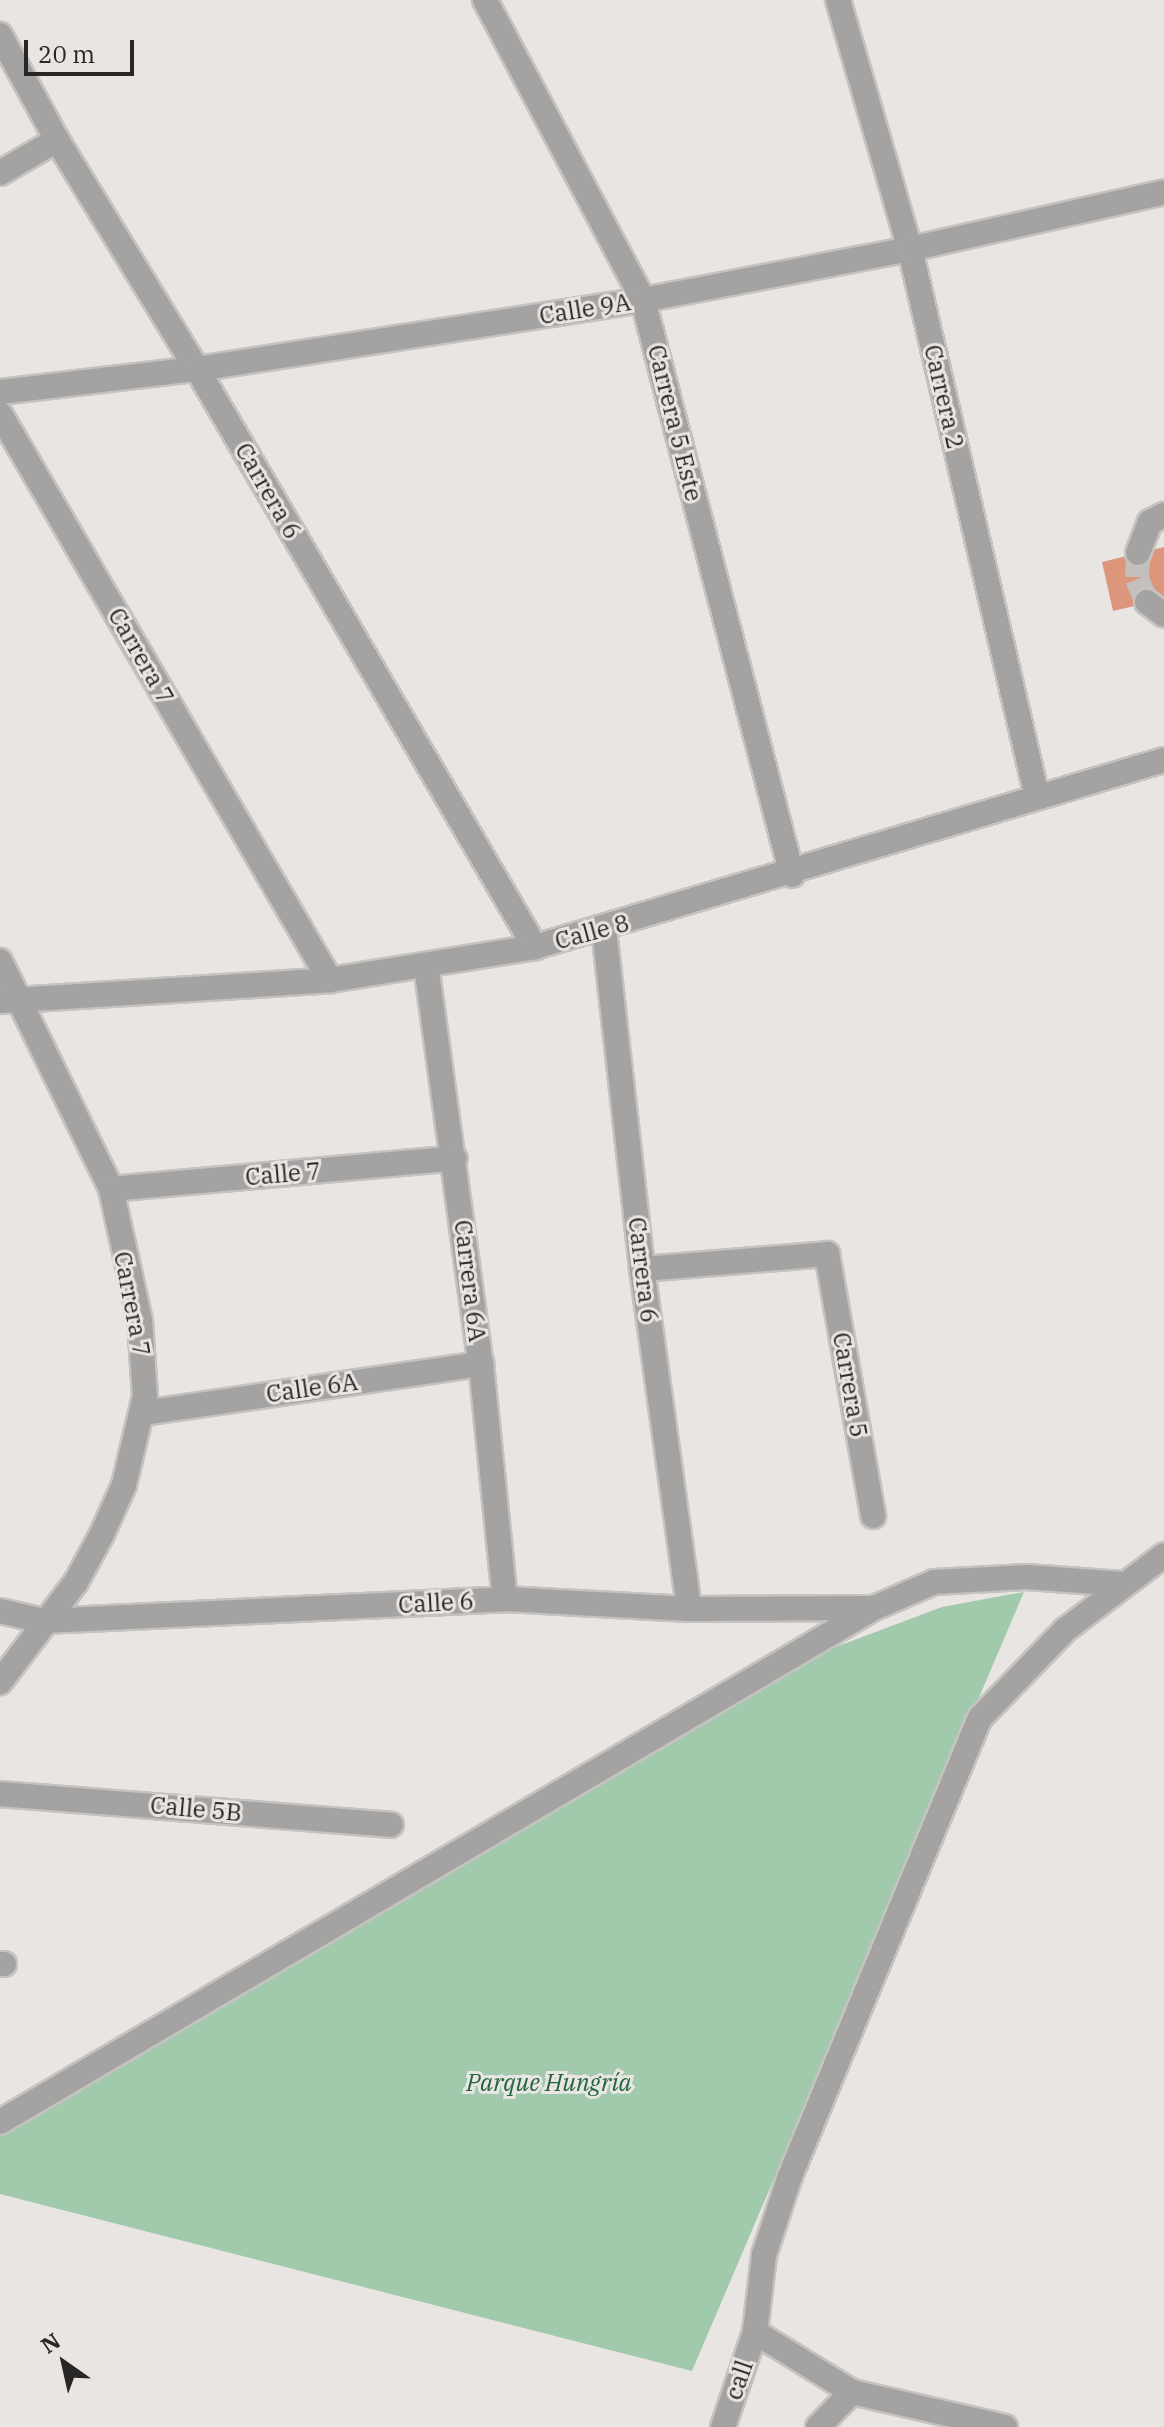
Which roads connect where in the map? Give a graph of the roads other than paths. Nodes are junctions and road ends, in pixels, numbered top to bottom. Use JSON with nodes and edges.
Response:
{"nodes":[{"id":1,"x":485,"y":0,"type":"edge"},
{"id":2,"x":838,"y":0,"type":"edge"},
{"id":3,"x":0,"y":35,"type":"edge"},
{"id":4,"x":57,"y":140,"type":"junction"},
{"id":5,"x":0,"y":173,"type":"edge"},
{"id":6,"x":1164,"y":192,"type":"edge"},
{"id":7,"x":910,"y":249,"type":"junction"},
{"id":8,"x":643,"y":300,"type":"junction"},
{"id":9,"x":197,"y":369,"type":"junction"},
{"id":10,"x":0,"y":392,"type":"edge"},
{"id":11,"x":0,"y":414,"type":"edge"},
{"id":12,"x":1164,"y":515,"type":"edge"},
{"id":13,"x":1138,"y":553,"type":"tunnel mouth"},
{"id":14,"x":1164,"y":760,"type":"edge"},
{"id":15,"x":1037,"y":797,"type":"junction"},
{"id":16,"x":792,"y":875,"type":"junction"},
{"id":17,"x":604,"y":929,"type":"junction"},
{"id":18,"x":535,"y":947,"type":"junction"},
{"id":19,"x":0,"y":961,"type":"edge"},
{"id":20,"x":426,"y":965,"type":"junction"},
{"id":21,"x":330,"y":980,"type":"junction"},
{"id":22,"x":9,"y":1001,"type":"edge"},
{"id":23,"x":455,"y":1158,"type":"junction"},
{"id":24,"x":111,"y":1189,"type":"junction"},
{"id":25,"x":642,"y":1269,"type":"junction"},
{"id":26,"x":481,"y":1364,"type":"junction"},
{"id":27,"x":144,"y":1413,"type":"junction"},
{"id":28,"x":873,"y":1516,"type":"dead end"},
{"id":29,"x":1164,"y":1555,"type":"edge"},
{"id":30,"x":1123,"y":1584,"type":"junction"},
{"id":31,"x":505,"y":1599,"type":"junction"},
{"id":32,"x":874,"y":1608,"type":"junction"},
{"id":33,"x":689,"y":1609,"type":"junction"},
{"id":34,"x":0,"y":1611,"type":"edge"},
{"id":35,"x":44,"y":1621,"type":"junction"},
{"id":36,"x":0,"y":1682,"type":"edge"},
{"id":37,"x":0,"y":1794,"type":"edge"},
{"id":38,"x":391,"y":1825,"type":"dead end"},
{"id":39,"x":0,"y":2122,"type":"edge"},
{"id":40,"x":755,"y":2332,"type":"junction"},
{"id":41,"x":852,"y":2392,"type":"junction"},
{"id":42,"x":723,"y":2427,"type":"edge"},
{"id":43,"x":818,"y":2427,"type":"edge"},
{"id":44,"x":1005,"y":2427,"type":"edge"}],
"edges":[{"from":1,"to":8,"type":"street","name":"Carrera 5 Este"},
{"from":2,"to":7,"type":"street","name":"Carrera 2"},
{"from":3,"to":4,"type":"street","name":"Carrera 6"},
{"from":4,"to":5,"type":"street"},
{"from":4,"to":9,"type":"street","name":"Carrera 6"},
{"from":6,"to":7,"type":"street","name":"Calle 9A"},
{"from":7,"to":8,"type":"street","name":"Calle 9A"},
{"from":7,"to":15,"type":"street","name":"Carrera 2"},
{"from":8,"to":9,"type":"street","name":"Calle 9A"},
{"from":8,"to":16,"type":"street","name":"Carrera 5 Este"},
{"from":9,"to":10,"type":"street","name":"Calle 9A"},
{"from":9,"to":18,"type":"street","name":"Carrera 6"},
{"from":11,"to":21,"type":"street","name":"Carrera 7"},
{"from":12,"to":13,"type":"street"},
{"from":14,"to":15,"type":"street","name":"Calle 8"},
{"from":15,"to":16,"type":"street","name":"Calle 8"},
{"from":16,"to":17,"type":"street","name":"Calle 8"},
{"from":17,"to":18,"type":"street","name":"Calle 8"},
{"from":17,"to":25,"type":"street","name":"Carrera 6"},
{"from":18,"to":20,"type":"street","name":"Calle 8"},
{"from":19,"to":22,"type":"street","name":"Carrera 7"},
{"from":20,"to":21,"type":"street","name":"Calle 8"},
{"from":20,"to":23,"type":"street","name":"Carrera 6A"},
{"from":21,"to":22,"type":"street","name":"Calle 8"},
{"from":22,"to":24,"type":"street","name":"Carrera 7"},
{"from":23,"to":24,"type":"street","name":"Calle 7"},
{"from":23,"to":26,"type":"street","name":"Carrera 6A"},
{"from":24,"to":27,"type":"street","name":"Carrera 7"},
{"from":25,"to":28,"type":"street","name":"Carrera 5"},
{"from":25,"to":33,"type":"street","name":"Carrera 6"},
{"from":26,"to":27,"type":"street","name":"Calle 6A"},
{"from":26,"to":31,"type":"street","name":"Carrera 6A"},
{"from":27,"to":35,"type":"street","name":"Carrera 7"},
{"from":29,"to":30,"type":"street","name":"call"},
{"from":30,"to":32,"type":"street"},
{"from":30,"to":40,"type":"street","name":"call"},
{"from":31,"to":33,"type":"street","name":"Calle 6"},
{"from":31,"to":35,"type":"street","name":"Calle 6"},
{"from":32,"to":33,"type":"street","name":"Calle 6"},
{"from":32,"to":39,"type":"street"},
{"from":34,"to":35,"type":"street","name":"Calle 6"},
{"from":35,"to":36,"type":"street","name":"Carrera 7"},
{"from":37,"to":38,"type":"street","name":"Calle 5B"},
{"from":40,"to":41,"type":"street"},
{"from":40,"to":42,"type":"street","name":"call"},
{"from":41,"to":43,"type":"street"},
{"from":41,"to":44,"type":"street"}]}
